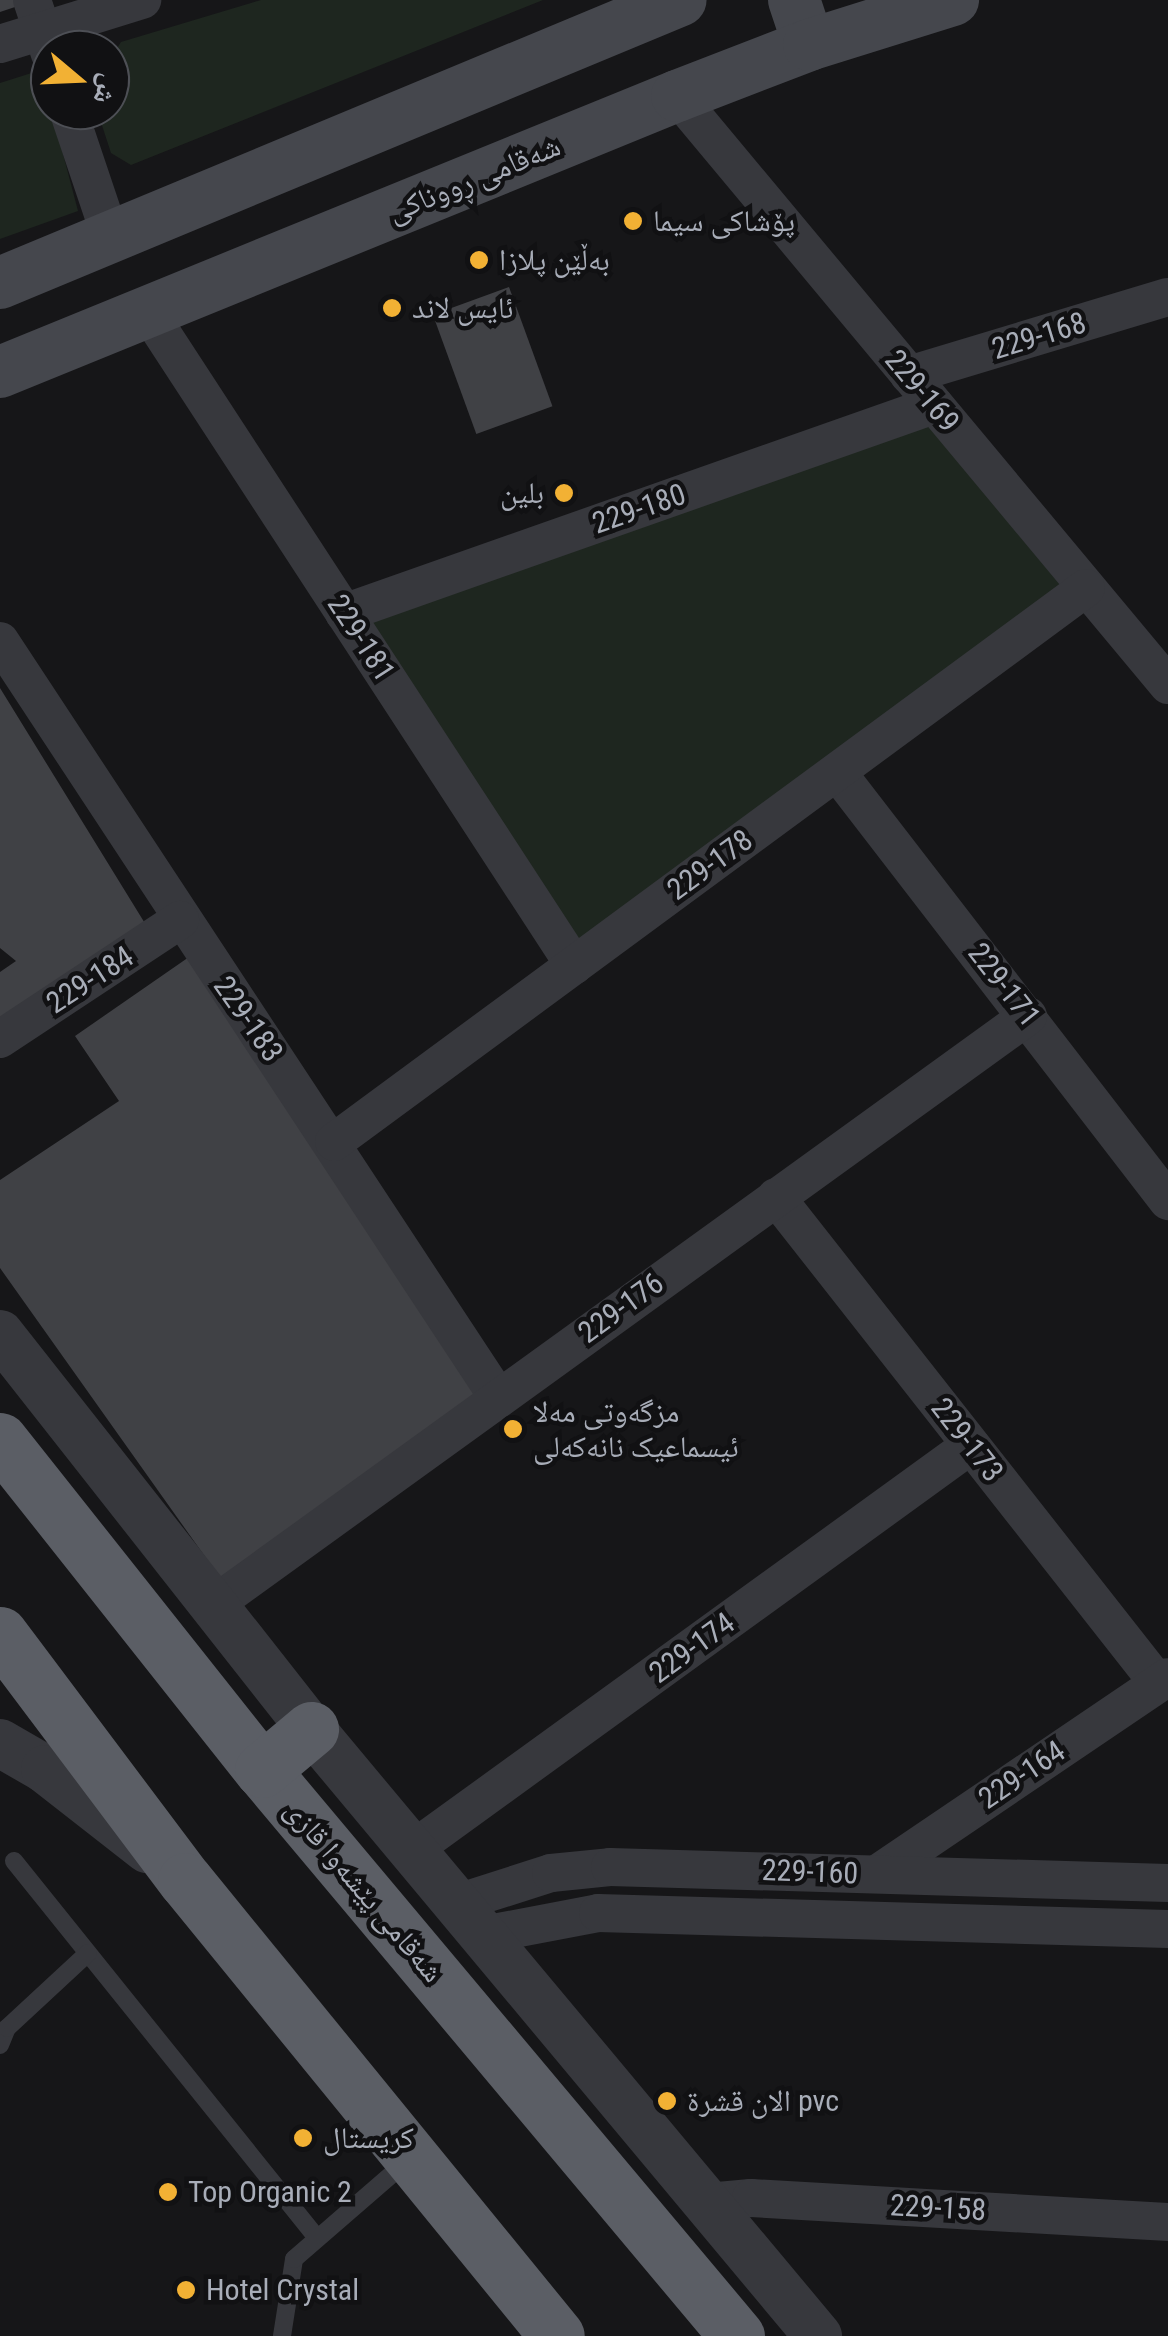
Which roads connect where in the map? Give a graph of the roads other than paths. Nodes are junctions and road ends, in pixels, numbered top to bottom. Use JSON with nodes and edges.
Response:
{"nodes":[{"id":1,"x":142,"y":0,"type":"edge"},
{"id":2,"x":681,"y":0,"type":"edge"},
{"id":3,"x":953,"y":0,"type":"edge"},
{"id":4,"x":801,"y":22,"type":"edge"},
{"id":5,"x":42,"y":29,"type":"edge"},
{"id":6,"x":0,"y":44,"type":"edge"},
{"id":7,"x":677,"y":96,"type":"junction"},
{"id":8,"x":75,"y":130,"type":"edge"},
{"id":9,"x":111,"y":238,"type":"junction"},
{"id":10,"x":0,"y":283,"type":"edge"},
{"id":11,"x":1168,"y":297,"type":"edge"},
{"id":12,"x":148,"y":312,"type":"junction"},
{"id":13,"x":0,"y":372,"type":"edge"},
{"id":14,"x":909,"y":375,"type":"junction"},
{"id":15,"x":934,"y":404,"type":"junction"},
{"id":16,"x":1086,"y":588,"type":"junction"},
{"id":17,"x":344,"y":612,"type":"junction"},
{"id":18,"x":0,"y":641,"type":"edge"},
{"id":19,"x":1168,"y":685,"type":"edge"},
{"id":20,"x":837,"y":772,"type":"junction"},
{"id":21,"x":180,"y":920,"type":"junction"},
{"id":22,"x":574,"y":965,"type":"junction"},
{"id":23,"x":1028,"y":1016,"type":"junction"},
{"id":24,"x":0,"y":1039,"type":"edge"},
{"id":25,"x":334,"y":1142,"type":"junction"},
{"id":26,"x":776,"y":1197,"type":"junction"},
{"id":27,"x":1168,"y":1200,"type":"edge"},
{"id":28,"x":0,"y":1334,"type":"edge"},
{"id":29,"x":497,"y":1396,"type":"junction"},
{"id":30,"x":0,"y":1440,"type":"edge"},
{"id":31,"x":971,"y":1445,"type":"junction"},
{"id":32,"x":216,"y":1603,"type":"junction"},
{"id":33,"x":0,"y":1634,"type":"edge"},
{"id":34,"x":1163,"y":1680,"type":"edge"},
{"id":35,"x":311,"y":1730,"type":"junction"},
{"id":36,"x":0,"y":1743,"type":"edge"},
{"id":37,"x":262,"y":1770,"type":"junction"},
{"id":38,"x":412,"y":1850,"type":"junction"},
{"id":39,"x":14,"y":1861,"type":"dead end"},
{"id":40,"x":877,"y":1874,"type":"junction"},
{"id":41,"x":185,"y":1880,"type":"junction"},
{"id":42,"x":1168,"y":1882,"type":"edge"},
{"id":43,"x":470,"y":1919,"type":"junction"},
{"id":44,"x":1168,"y":1928,"type":"edge"},
{"id":45,"x":88,"y":1953,"type":"junction"},
{"id":46,"x":0,"y":2045,"type":"edge"},
{"id":47,"x":412,"y":2158,"type":"junction"},
{"id":48,"x":708,"y":2202,"type":"junction"},
{"id":49,"x":1168,"y":2222,"type":"edge"},
{"id":50,"x":315,"y":2235,"type":"junction"},
{"id":51,"x":282,"y":2336,"type":"edge"},
{"id":52,"x":557,"y":2336,"type":"edge"},
{"id":53,"x":736,"y":2336,"type":"edge"},
{"id":54,"x":818,"y":2336,"type":"edge"}],
"edges":[{"from":1,"to":5,"type":"street"},
{"from":2,"to":9,"type":"main road"},
{"from":3,"to":4,"type":"main road","name":"شەقامی ڕووناکی"},
{"from":4,"to":7,"type":"main road","name":"شەقامی ڕووناکی"},
{"from":5,"to":6,"type":"street"},
{"from":7,"to":12,"type":"main road","name":"شەقامی ڕووناکی"},
{"from":7,"to":14,"type":"street","name":"229-169"},
{"from":8,"to":9,"type":"street"},
{"from":9,"to":10,"type":"main road"},
{"from":11,"to":14,"type":"street","name":"229-168"},
{"from":12,"to":13,"type":"main road","name":"شەقامی ڕووناکی"},
{"from":12,"to":17,"type":"street","name":"229-181"},
{"from":14,"to":15,"type":"street","name":"229-169"},
{"from":15,"to":16,"type":"street","name":"229-169"},
{"from":15,"to":17,"type":"street","name":"229-180"},
{"from":16,"to":19,"type":"street","name":"229-169"},
{"from":16,"to":20,"type":"street","name":"229-178"},
{"from":17,"to":22,"type":"street","name":"229-181"},
{"from":18,"to":21,"type":"street","name":"229-183"},
{"from":20,"to":22,"type":"street","name":"229-178"},
{"from":20,"to":23,"type":"street","name":"229-171"},
{"from":21,"to":24,"type":"street","name":"229-184"},
{"from":21,"to":25,"type":"street","name":"229-183"},
{"from":22,"to":25,"type":"street","name":"229-178"},
{"from":23,"to":26,"type":"street","name":"229-176"},
{"from":23,"to":27,"type":"street","name":"229-171"},
{"from":25,"to":29,"type":"street","name":"229-183"},
{"from":26,"to":29,"type":"street","name":"229-176"},
{"from":26,"to":31,"type":"street","name":"229-173"},
{"from":28,"to":32,"type":"street"},
{"from":29,"to":32,"type":"street","name":"229-176"},
{"from":30,"to":37,"type":"highway","name":"شەقامی پێشەوا قازی"},
{"from":31,"to":34,"type":"street","name":"229-173"},
{"from":31,"to":38,"type":"street","name":"229-174"},
{"from":32,"to":35,"type":"street"},
{"from":33,"to":41,"type":"highway"},
{"from":34,"to":40,"type":"street","name":"229-164"},
{"from":35,"to":37,"type":"highway"},
{"from":35,"to":38,"type":"street"},
{"from":36,"to":41,"type":"street"},
{"from":37,"to":53,"type":"highway","name":"شەقامی پێشەوا قازی"},
{"from":38,"to":43,"type":"street"},
{"from":39,"to":45,"type":"lane"},
{"from":40,"to":42,"type":"street","name":"229-160"},
{"from":40,"to":43,"type":"street","name":"229-160"},
{"from":41,"to":47,"type":"highway"},
{"from":43,"to":44,"type":"street","name":"229-160"},
{"from":43,"to":48,"type":"street"},
{"from":45,"to":46,"type":"lane"},
{"from":45,"to":50,"type":"lane"},
{"from":47,"to":50,"type":"lane"},
{"from":47,"to":52,"type":"highway"},
{"from":48,"to":49,"type":"street","name":"229-158"},
{"from":48,"to":54,"type":"street"},
{"from":50,"to":51,"type":"lane"}]}
